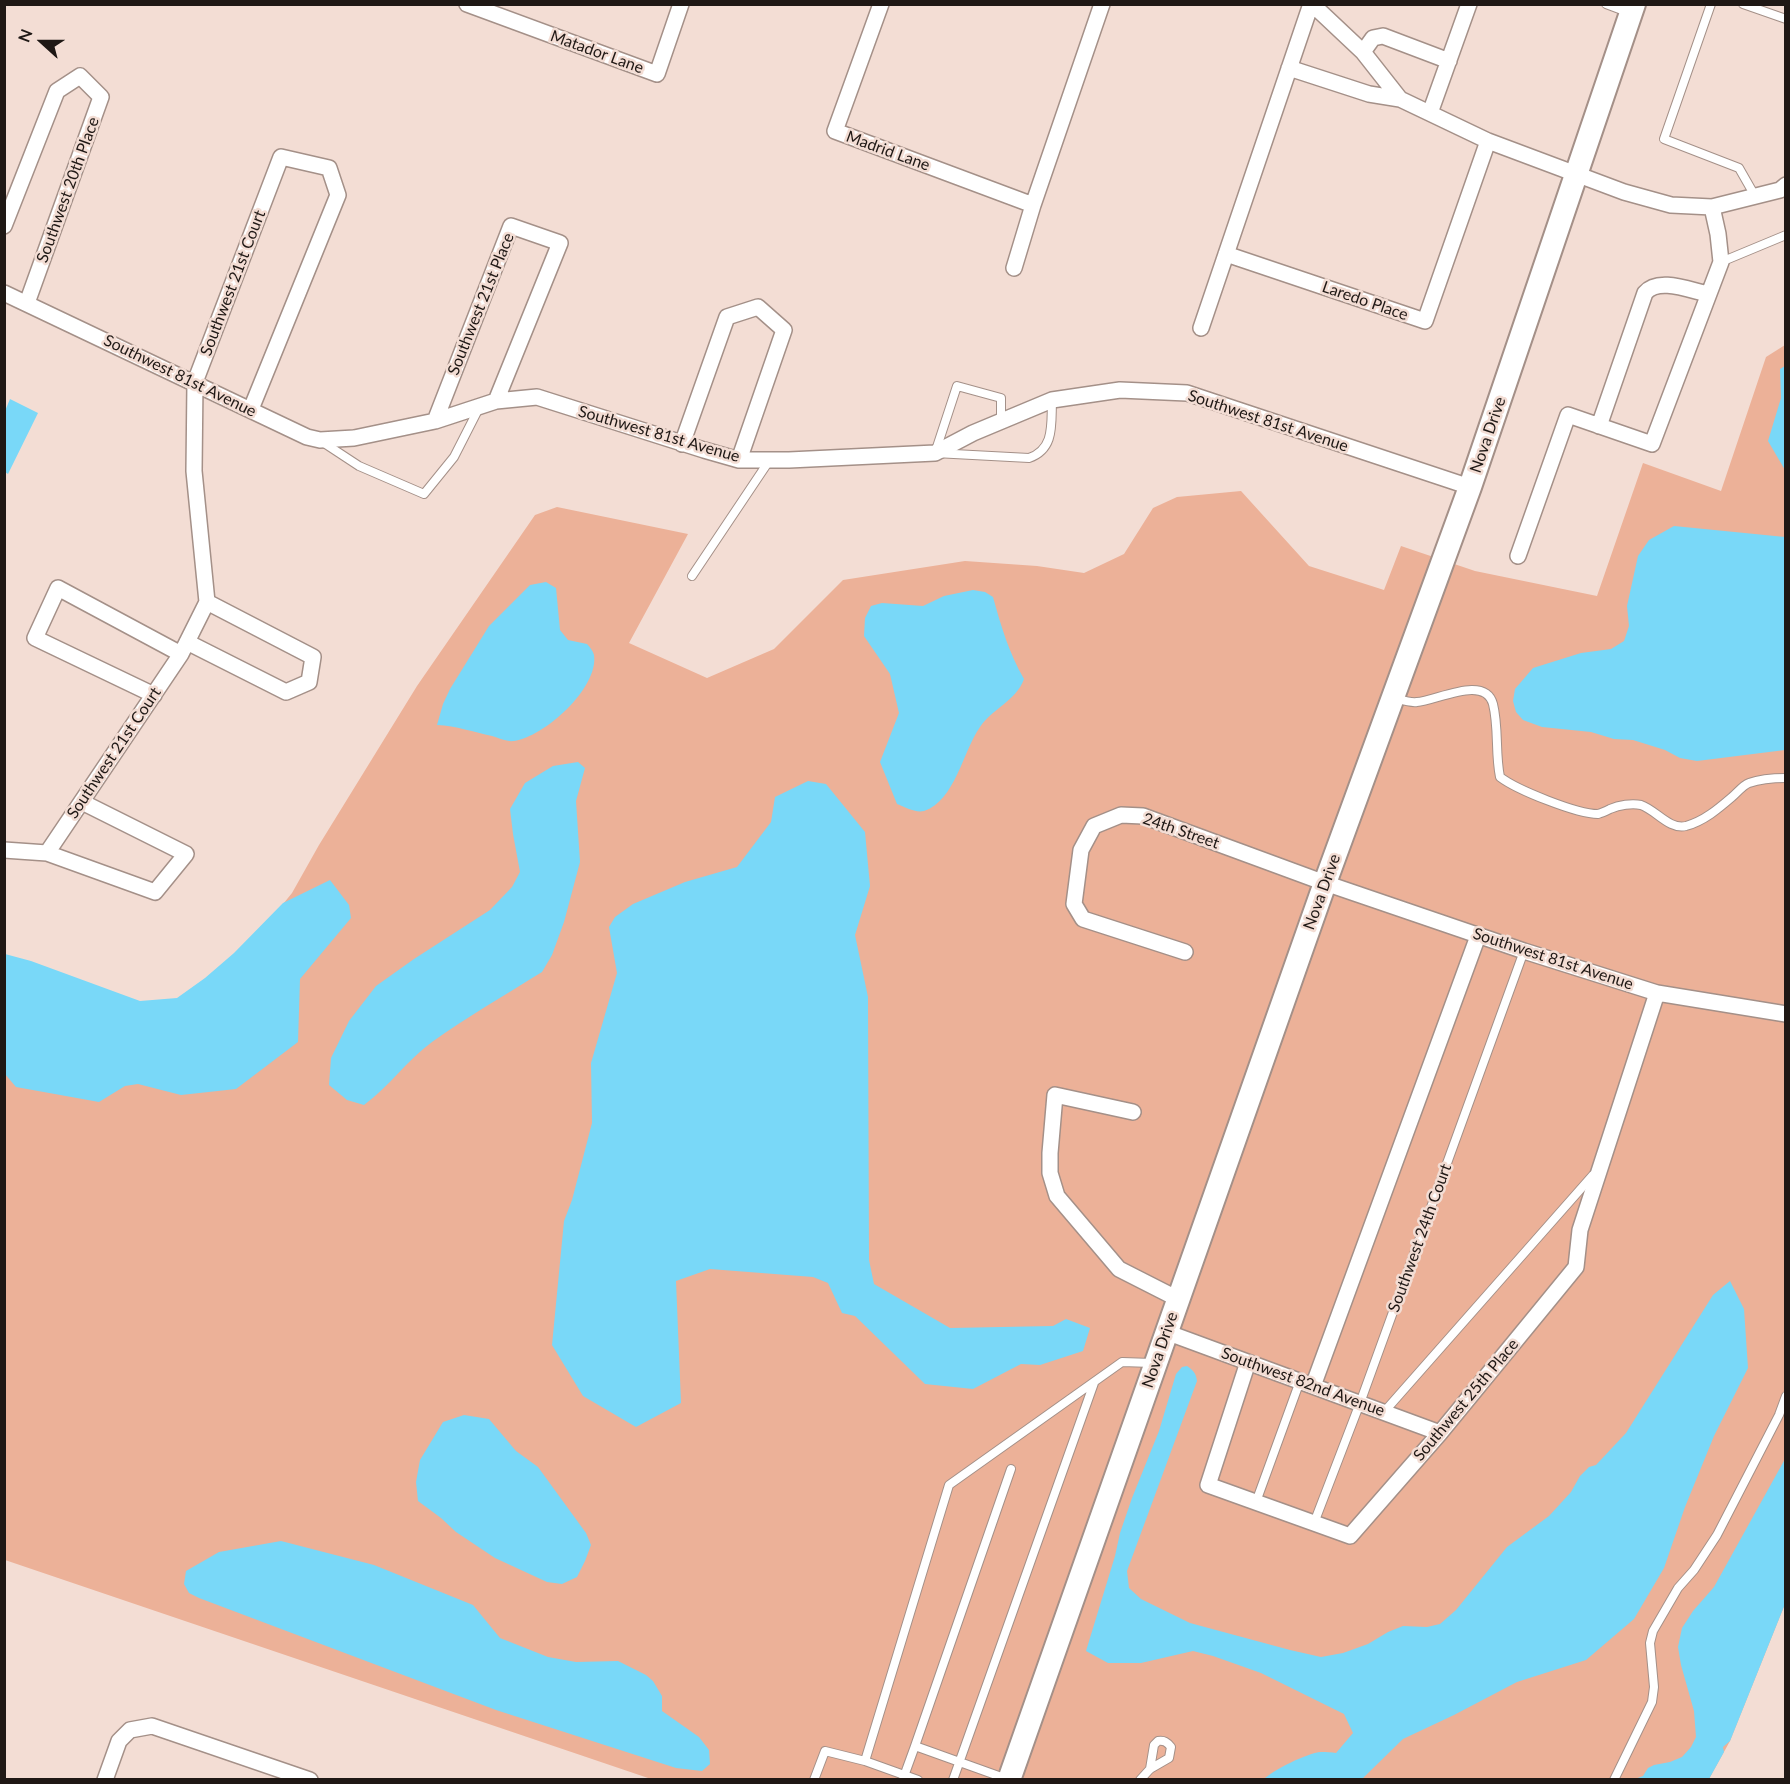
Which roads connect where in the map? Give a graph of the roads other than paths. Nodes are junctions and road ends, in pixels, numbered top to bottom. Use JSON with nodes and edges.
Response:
{"nodes":[{"id":1,"x":467,"y":4,"type":"edge"},
{"id":2,"x":681,"y":4,"type":"edge"},
{"id":3,"x":880,"y":4,"type":"edge"},
{"id":4,"x":1102,"y":4,"type":"edge"},
{"id":5,"x":1312,"y":4,"type":"edge"},
{"id":6,"x":1469,"y":4,"type":"edge"},
{"id":7,"x":1606,"y":4,"type":"edge"},
{"id":8,"x":1711,"y":4,"type":"edge"},
{"id":9,"x":1743,"y":4,"type":"edge"},
{"id":10,"x":1632,"y":9,"type":"edge"},
{"id":11,"x":1785,"y":19,"type":"edge"},
{"id":12,"x":1363,"y":52,"type":"junction"},
{"id":13,"x":1449,"y":61,"type":"junction"},
{"id":14,"x":1289,"y":68,"type":"junction"},
{"id":15,"x":1400,"y":99,"type":"junction"},
{"id":16,"x":1430,"y":113,"type":"junction"},
{"id":17,"x":1488,"y":141,"type":"junction"},
{"id":18,"x":1576,"y":173,"type":"junction"},
{"id":19,"x":1785,"y":185,"type":"edge"},
{"id":20,"x":1755,"y":196,"type":"junction"},
{"id":21,"x":1034,"y":205,"type":"junction"},
{"id":22,"x":1712,"y":207,"type":"junction"},
{"id":23,"x":4,"y":226,"type":"edge"},
{"id":24,"x":1785,"y":235,"type":"edge"},
{"id":25,"x":1226,"y":254,"type":"junction"},
{"id":26,"x":1721,"y":262,"type":"junction"},
{"id":27,"x":1014,"y":268,"type":"dead end"},
{"id":28,"x":4,"y":292,"type":"edge"},
{"id":29,"x":1708,"y":294,"type":"junction"},
{"id":30,"x":27,"y":303,"type":"junction"},
{"id":31,"x":1201,"y":328,"type":"dead end"},
{"id":32,"x":195,"y":382,"type":"junction"},
{"id":33,"x":1052,"y":400,"type":"junction"},
{"id":34,"x":496,"y":401,"type":"junction"},
{"id":35,"x":479,"y":408,"type":"junction"},
{"id":36,"x":251,"y":409,"type":"junction"},
{"id":37,"x":435,"y":421,"type":"junction"},
{"id":38,"x":1001,"y":421,"type":"junction"},
{"id":39,"x":1599,"y":426,"type":"junction"},
{"id":40,"x":320,"y":440,"type":"junction"},
{"id":41,"x":682,"y":444,"type":"junction"},
{"id":42,"x":935,"y":453,"type":"junction"},
{"id":43,"x":739,"y":460,"type":"junction"},
{"id":44,"x":770,"y":460,"type":"junction"},
{"id":45,"x":1470,"y":487,"type":"junction"},
{"id":46,"x":1518,"y":556,"type":"dead end"},
{"id":47,"x":692,"y":576,"type":"dead end"},
{"id":48,"x":207,"y":602,"type":"junction"},
{"id":49,"x":184,"y":648,"type":"junction"},
{"id":50,"x":154,"y":695,"type":"junction"},
{"id":51,"x":1393,"y":698,"type":"junction"},
{"id":52,"x":1785,"y":778,"type":"edge"},
{"id":53,"x":82,"y":802,"type":"junction"},
{"id":54,"x":4,"y":850,"type":"edge"},
{"id":55,"x":47,"y":853,"type":"junction"},
{"id":56,"x":1325,"y":883,"type":"junction"},
{"id":57,"x":1478,"y":936,"type":"junction"},
{"id":58,"x":1524,"y":951,"type":"junction"},
{"id":59,"x":1185,"y":952,"type":"dead end"},
{"id":60,"x":1657,"y":993,"type":"junction"},
{"id":61,"x":1785,"y":1014,"type":"edge"},
{"id":62,"x":1133,"y":1112,"type":"dead end"},
{"id":63,"x":1601,"y":1166,"type":"junction"},
{"id":64,"x":1178,"y":1299,"type":"junction"},
{"id":65,"x":1166,"y":1332,"type":"junction"},
{"id":66,"x":1248,"y":1362,"type":"junction"},
{"id":67,"x":1155,"y":1364,"type":"junction"},
{"id":68,"x":1095,"y":1382,"type":"junction"},
{"id":69,"x":1306,"y":1383,"type":"junction"},
{"id":70,"x":1785,"y":1396,"type":"edge"},
{"id":71,"x":1360,"y":1403,"type":"junction"},
{"id":72,"x":1384,"y":1412,"type":"junction"},
{"id":73,"x":1440,"y":1433,"type":"junction"},
{"id":74,"x":1011,"y":1469,"type":"dead end"},
{"id":75,"x":1256,"y":1502,"type":"junction"},
{"id":76,"x":1314,"y":1523,"type":"junction"},
{"id":77,"x":915,"y":1746,"type":"junction"},
{"id":78,"x":866,"y":1761,"type":"junction"},
{"id":79,"x":959,"y":1762,"type":"junction"},
{"id":80,"x":1150,"y":1769,"type":"dead end"},
{"id":81,"x":904,"y":1777,"type":"edge"},
{"id":82,"x":105,"y":1779,"type":"edge"},
{"id":83,"x":310,"y":1779,"type":"edge"},
{"id":84,"x":814,"y":1779,"type":"edge"},
{"id":85,"x":918,"y":1779,"type":"edge"},
{"id":86,"x":953,"y":1779,"type":"edge"},
{"id":87,"x":1009,"y":1779,"type":"edge"},
{"id":88,"x":1140,"y":1779,"type":"edge"},
{"id":89,"x":1614,"y":1779,"type":"edge"}],
"edges":[{"from":1,"to":2,"type":"street","name":"Matador Lane"},
{"from":3,"to":21,"type":"street","name":"Madrid Lane"},
{"from":4,"to":21,"type":"street"},
{"from":5,"to":12,"type":"street"},
{"from":5,"to":14,"type":"street"},
{"from":6,"to":13,"type":"street"},
{"from":7,"to":10,"type":"lane"},
{"from":8,"to":20,"type":"lane"},
{"from":9,"to":11,"type":"lane"},
{"from":10,"to":18,"type":"street","name":"Nova Drive"},
{"from":12,"to":13,"type":"street"},
{"from":12,"to":15,"type":"street"},
{"from":13,"to":16,"type":"street"},
{"from":14,"to":15,"type":"street"},
{"from":14,"to":25,"type":"street"},
{"from":15,"to":16,"type":"street"},
{"from":16,"to":17,"type":"street"},
{"from":17,"to":18,"type":"street"},
{"from":17,"to":25,"type":"street","name":"Laredo Place"},
{"from":18,"to":22,"type":"street"},
{"from":18,"to":45,"type":"street","name":"Nova Drive"},
{"from":19,"to":20,"type":"street"},
{"from":20,"to":22,"type":"street"},
{"from":21,"to":27,"type":"street"},
{"from":22,"to":26,"type":"street"},
{"from":23,"to":30,"type":"street","name":"Southwest 20th Place"},
{"from":24,"to":26,"type":"lane"},
{"from":25,"to":31,"type":"street"},
{"from":26,"to":29,"type":"street"},
{"from":28,"to":30,"type":"street","name":"Southwest 81st Avenue"},
{"from":29,"to":39,"type":"street"},
{"from":29,"to":39,"type":"street"},
{"from":30,"to":32,"type":"street","name":"Southwest 81st Avenue"},
{"from":32,"to":36,"type":"street","name":"Southwest 81st Avenue"},
{"from":32,"to":36,"type":"street","name":"Southwest 21st Court"},
{"from":32,"to":48,"type":"street","name":"Southwest 21st Court"},
{"from":33,"to":38,"type":"street","name":"Southwest 81st Avenue"},
{"from":33,"to":42,"type":"lane"},
{"from":33,"to":45,"type":"street","name":"Southwest 81st Avenue"},
{"from":34,"to":35,"type":"street","name":"Southwest 81st Avenue"},
{"from":34,"to":37,"type":"street","name":"Southwest 21st Place"},
{"from":34,"to":41,"type":"street","name":"Southwest 81st Avenue"},
{"from":35,"to":37,"type":"street","name":"Southwest 81st Avenue"},
{"from":35,"to":40,"type":"lane"},
{"from":36,"to":40,"type":"street","name":"Southwest 81st Avenue"},
{"from":37,"to":40,"type":"street","name":"Southwest 81st Avenue"},
{"from":38,"to":42,"type":"street","name":"Southwest 81st Avenue"},
{"from":38,"to":42,"type":"lane"},
{"from":39,"to":46,"type":"street"},
{"from":41,"to":43,"type":"street","name":"Southwest 81st Avenue"},
{"from":41,"to":43,"type":"street"},
{"from":42,"to":44,"type":"street","name":"Southwest 81st Avenue"},
{"from":43,"to":44,"type":"street","name":"Southwest 81st Avenue"},
{"from":44,"to":47,"type":"lane"},
{"from":45,"to":51,"type":"street","name":"Nova Drive"},
{"from":48,"to":49,"type":"street","name":"Southwest 21st Court"},
{"from":48,"to":49,"type":"street"},
{"from":49,"to":50,"type":"street","name":"Southwest 21st Court"},
{"from":49,"to":50,"type":"street"},
{"from":50,"to":53,"type":"street","name":"Southwest 21st Court"},
{"from":51,"to":52,"type":"lane"},
{"from":51,"to":56,"type":"street","name":"Nova Drive"},
{"from":53,"to":55,"type":"street","name":"Southwest 21st Court"},
{"from":53,"to":55,"type":"street"},
{"from":54,"to":55,"type":"street"},
{"from":56,"to":57,"type":"street","name":"Southwest 81st Avenue"},
{"from":56,"to":59,"type":"street","name":"24th Street"},
{"from":56,"to":64,"type":"street","name":"Nova Drive"},
{"from":57,"to":58,"type":"street","name":"Southwest 81st Avenue"},
{"from":57,"to":69,"type":"street"},
{"from":58,"to":60,"type":"street","name":"Southwest 81st Avenue"},
{"from":58,"to":71,"type":"lane","name":"Southwest 24th Court"},
{"from":60,"to":61,"type":"street","name":"Southwest 81st Avenue"},
{"from":60,"to":63,"type":"street","name":"Southwest 25th Place"},
{"from":62,"to":64,"type":"street"},
{"from":63,"to":72,"type":"lane"},
{"from":63,"to":73,"type":"street","name":"Southwest 25th Place"},
{"from":64,"to":65,"type":"street","name":"Nova Drive"},
{"from":65,"to":66,"type":"street","name":"Southwest 82nd Avenue"},
{"from":65,"to":67,"type":"street","name":"Nova Drive"},
{"from":66,"to":69,"type":"street","name":"Southwest 82nd Avenue"},
{"from":66,"to":75,"type":"street","name":"Southwest 25th Place"},
{"from":67,"to":68,"type":"lane"},
{"from":67,"to":87,"type":"street","name":"Nova Drive"},
{"from":68,"to":78,"type":"lane"},
{"from":68,"to":79,"type":"lane"},
{"from":69,"to":71,"type":"street","name":"Southwest 82nd Avenue"},
{"from":69,"to":75,"type":"lane"},
{"from":70,"to":89,"type":"lane"},
{"from":71,"to":72,"type":"street","name":"Southwest 82nd Avenue"},
{"from":71,"to":76,"type":"lane","name":"Southwest 24th Court"},
{"from":72,"to":73,"type":"street","name":"Southwest 82nd Avenue"},
{"from":73,"to":76,"type":"street","name":"Southwest 25th Place"},
{"from":74,"to":77,"type":"lane"},
{"from":75,"to":76,"type":"street","name":"Southwest 25th Place"},
{"from":77,"to":79,"type":"lane"},
{"from":77,"to":81,"type":"lane"},
{"from":78,"to":81,"type":"lane"},
{"from":78,"to":84,"type":"lane"},
{"from":79,"to":86,"type":"lane"},
{"from":79,"to":87,"type":"lane"},
{"from":80,"to":88,"type":"lane"},
{"from":81,"to":85,"type":"lane"},
{"from":82,"to":83,"type":"street"}]}
